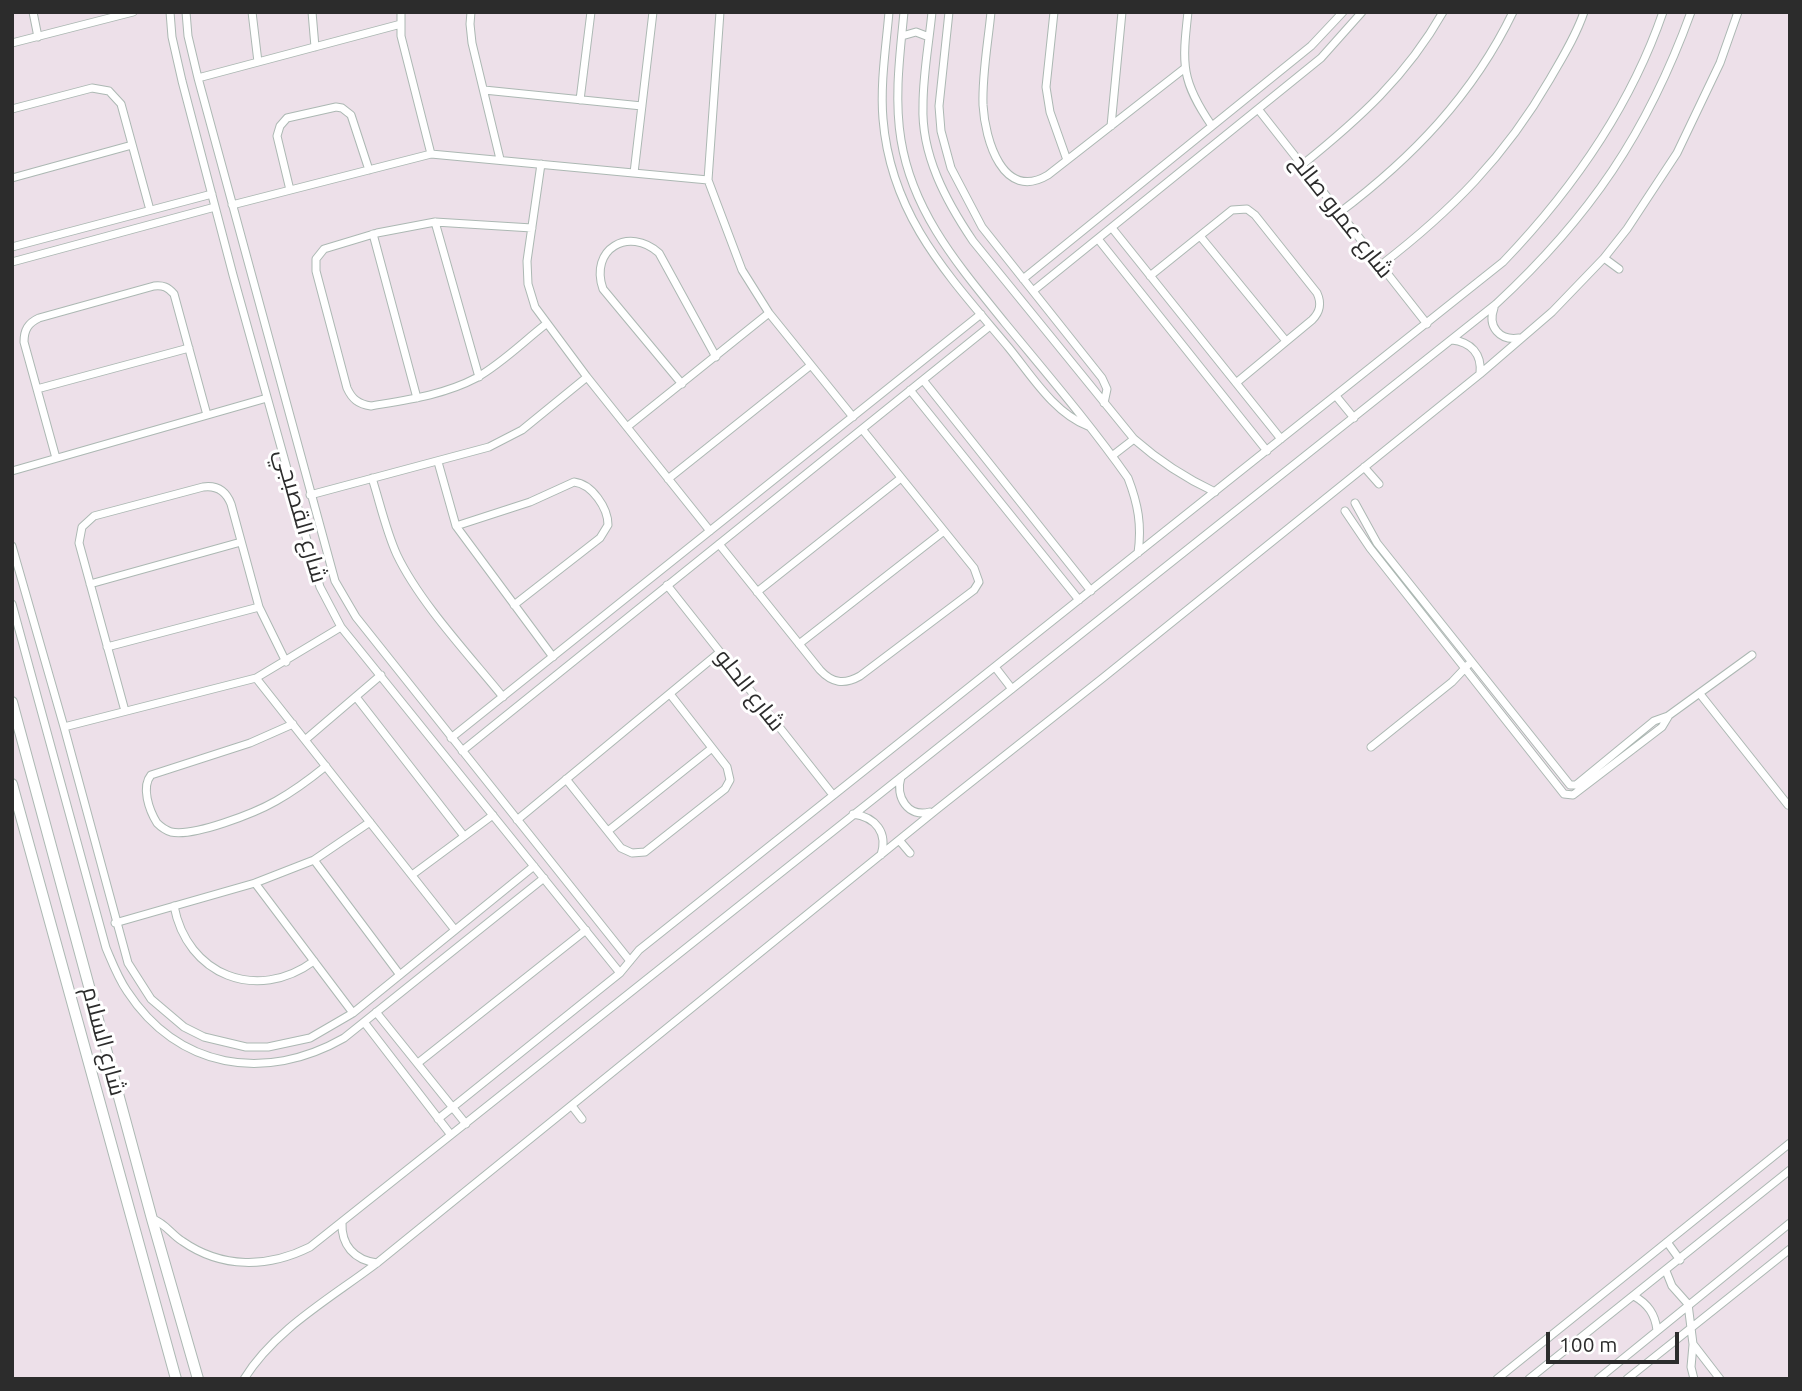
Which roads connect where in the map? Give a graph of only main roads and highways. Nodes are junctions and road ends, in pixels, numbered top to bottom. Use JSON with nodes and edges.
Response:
{"nodes":[{"id":1,"x":12,"y":702,"type":"edge"},
{"id":2,"x":12,"y":784,"type":"edge"},
{"id":3,"x":176,"y":1379,"type":"edge"},
{"id":4,"x":198,"y":1379,"type":"edge"}],
"edges":[{"from":1,"to":4,"type":"main road","name":"شارع السلام"},
{"from":2,"to":3,"type":"main road","name":"شارع السلام"}]}
